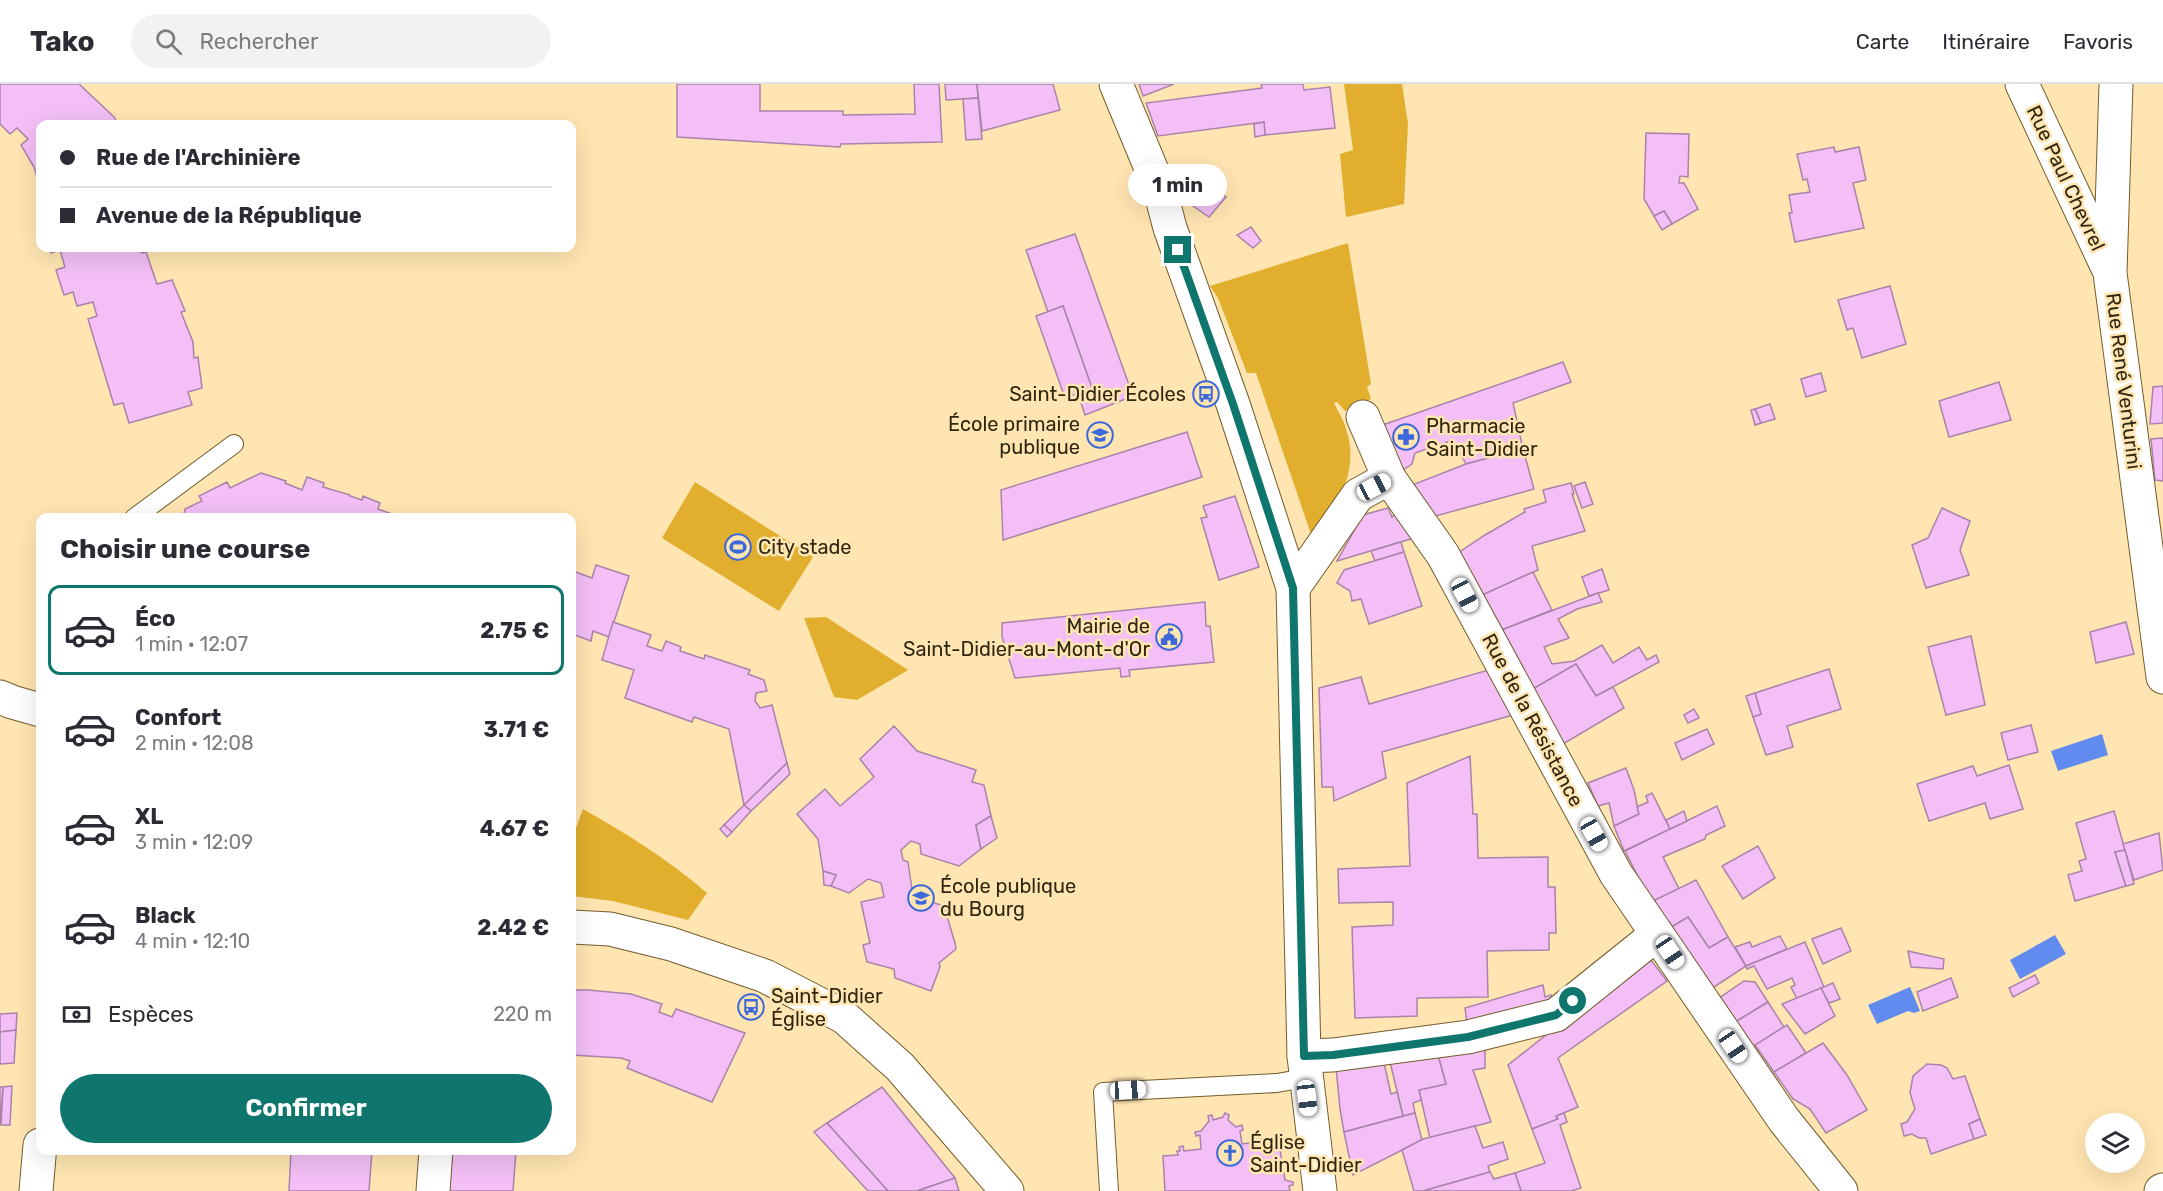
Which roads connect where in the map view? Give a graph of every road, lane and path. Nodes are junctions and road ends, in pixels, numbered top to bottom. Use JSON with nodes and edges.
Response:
{"nodes":[{"id":1,"x":1116,"y":84,"type":"edge"},
{"id":2,"x":2022,"y":84,"type":"edge"},
{"id":3,"x":2116,"y":84,"type":"edge"},
{"id":4,"x":2110,"y":273,"type":"junction"},
{"id":5,"x":1363,"y":417,"type":"dead end"},
{"id":6,"x":234,"y":444,"type":"dead end"},
{"id":7,"x":1389,"y":478,"type":"junction"},
{"id":8,"x":141,"y":513,"type":"edge"},
{"id":9,"x":1293,"y":588,"type":"junction"},
{"id":10,"x":2163,"y":677,"type":"edge"},
{"id":11,"x":0,"y":697,"type":"edge"},
{"id":12,"x":36,"y":709,"type":"edge"},
{"id":13,"x":576,"y":927,"type":"edge"},
{"id":14,"x":1657,"y":934,"type":"junction"},
{"id":15,"x":1304,"y":1067,"type":"junction"},
{"id":16,"x":39,"y":1155,"type":"edge"},
{"id":17,"x":436,"y":1155,"type":"edge"},
{"id":18,"x":36,"y":1191,"type":"edge"},
{"id":19,"x":433,"y":1191,"type":"edge"},
{"id":20,"x":1007,"y":1191,"type":"edge"},
{"id":21,"x":1108,"y":1191,"type":"edge"},
{"id":22,"x":1320,"y":1191,"type":"edge"},
{"id":23,"x":1841,"y":1191,"type":"edge"}],
"edges":[{"from":1,"to":9,"type":"street"},
{"from":2,"to":4,"type":"street","name":"Rue Paul Chevrel"},
{"from":3,"to":4,"type":"street","name":"Rue René Venturini"},
{"from":4,"to":10,"type":"street","name":"Rue René Venturini"},
{"from":5,"to":7,"type":"street","name":"Rue de la Résistance"},
{"from":6,"to":8,"type":"lane"},
{"from":7,"to":9,"type":"street"},
{"from":7,"to":14,"type":"street","name":"Rue de la Résistance"},
{"from":9,"to":15,"type":"street"},
{"from":11,"to":12,"type":"street"},
{"from":13,"to":20,"type":"street"},
{"from":14,"to":15,"type":"street"},
{"from":14,"to":23,"type":"street","name":"Rue de la Résistance"},
{"from":15,"to":21,"type":"lane"},
{"from":15,"to":22,"type":"street"},
{"from":16,"to":18,"type":"street"},
{"from":17,"to":19,"type":"street"}]}
